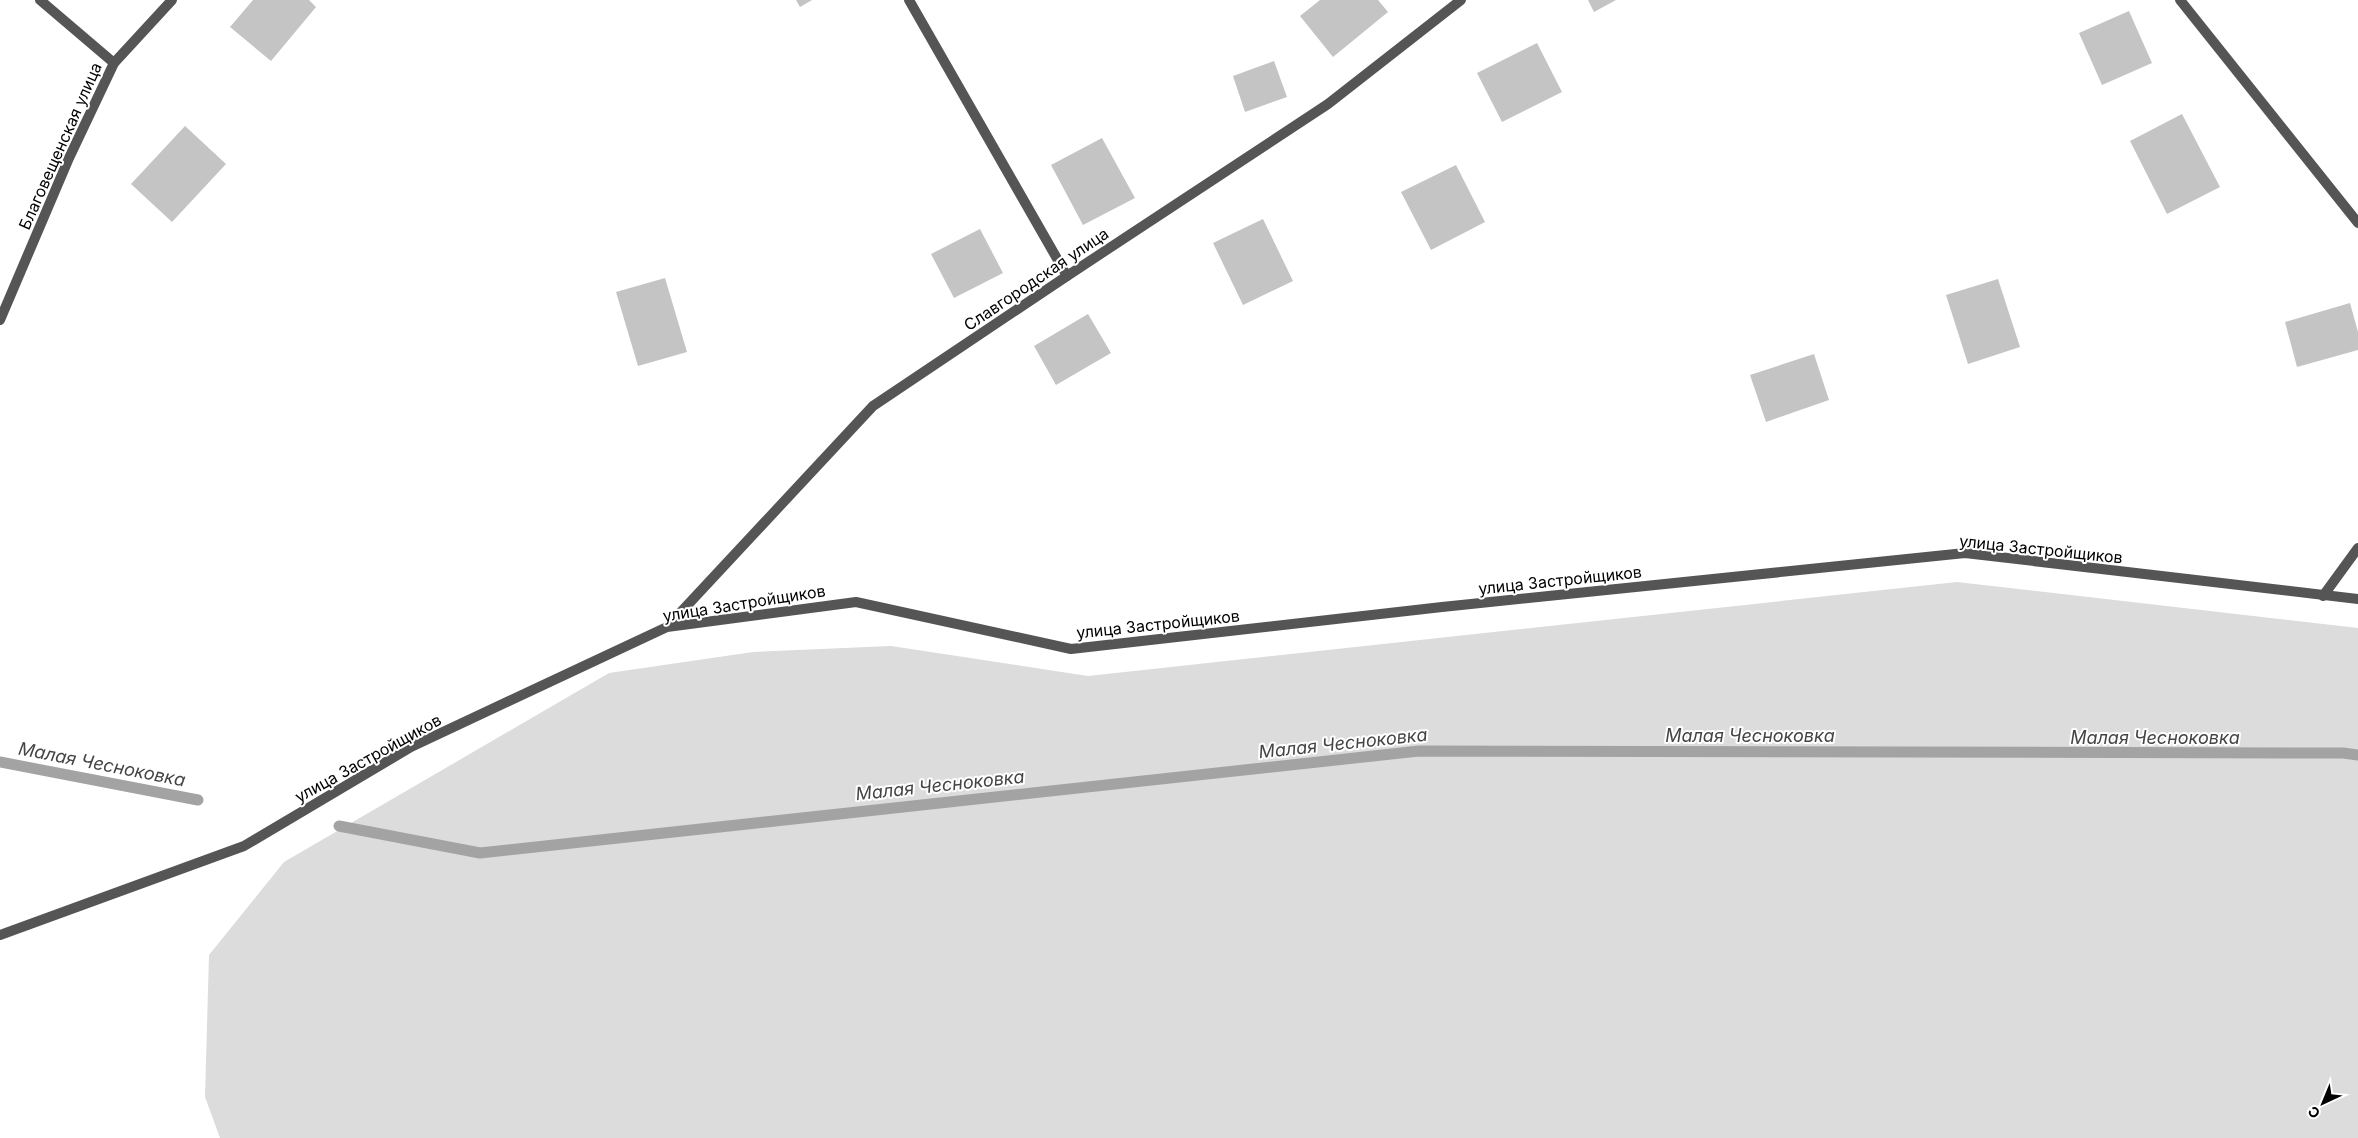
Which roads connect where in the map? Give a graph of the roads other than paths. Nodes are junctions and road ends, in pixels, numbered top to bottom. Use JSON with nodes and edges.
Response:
{"nodes":[{"id":1,"x":40,"y":0,"type":"edge"},
{"id":2,"x":172,"y":0,"type":"edge"},
{"id":3,"x":910,"y":0,"type":"edge"},
{"id":4,"x":1461,"y":0,"type":"edge"},
{"id":5,"x":2180,"y":0,"type":"edge"},
{"id":6,"x":114,"y":63,"type":"junction"},
{"id":7,"x":2358,"y":223,"type":"edge"},
{"id":8,"x":1066,"y":276,"type":"junction"},
{"id":9,"x":0,"y":320,"type":"edge"},
{"id":10,"x":2358,"y":548,"type":"edge"},
{"id":11,"x":2324,"y":596,"type":"junction"},
{"id":12,"x":2358,"y":599,"type":"edge"},
{"id":13,"x":667,"y":628,"type":"junction"},
{"id":14,"x":0,"y":935,"type":"edge"}],
"edges":[{"from":1,"to":6,"type":"street"},
{"from":2,"to":6,"type":"street","name":"Благовещенская улица"},
{"from":3,"to":8,"type":"street"},
{"from":4,"to":8,"type":"street","name":"Славгородская улица"},
{"from":5,"to":7,"type":"street"},
{"from":6,"to":9,"type":"street","name":"Благовещенская улица"},
{"from":8,"to":13,"type":"street","name":"Славгородская улица"},
{"from":10,"to":11,"type":"street"},
{"from":11,"to":12,"type":"street","name":"улица Застройщиков"},
{"from":11,"to":13,"type":"street","name":"улица Застройщиков"},
{"from":13,"to":14,"type":"street","name":"улица Застройщиков"}]}
